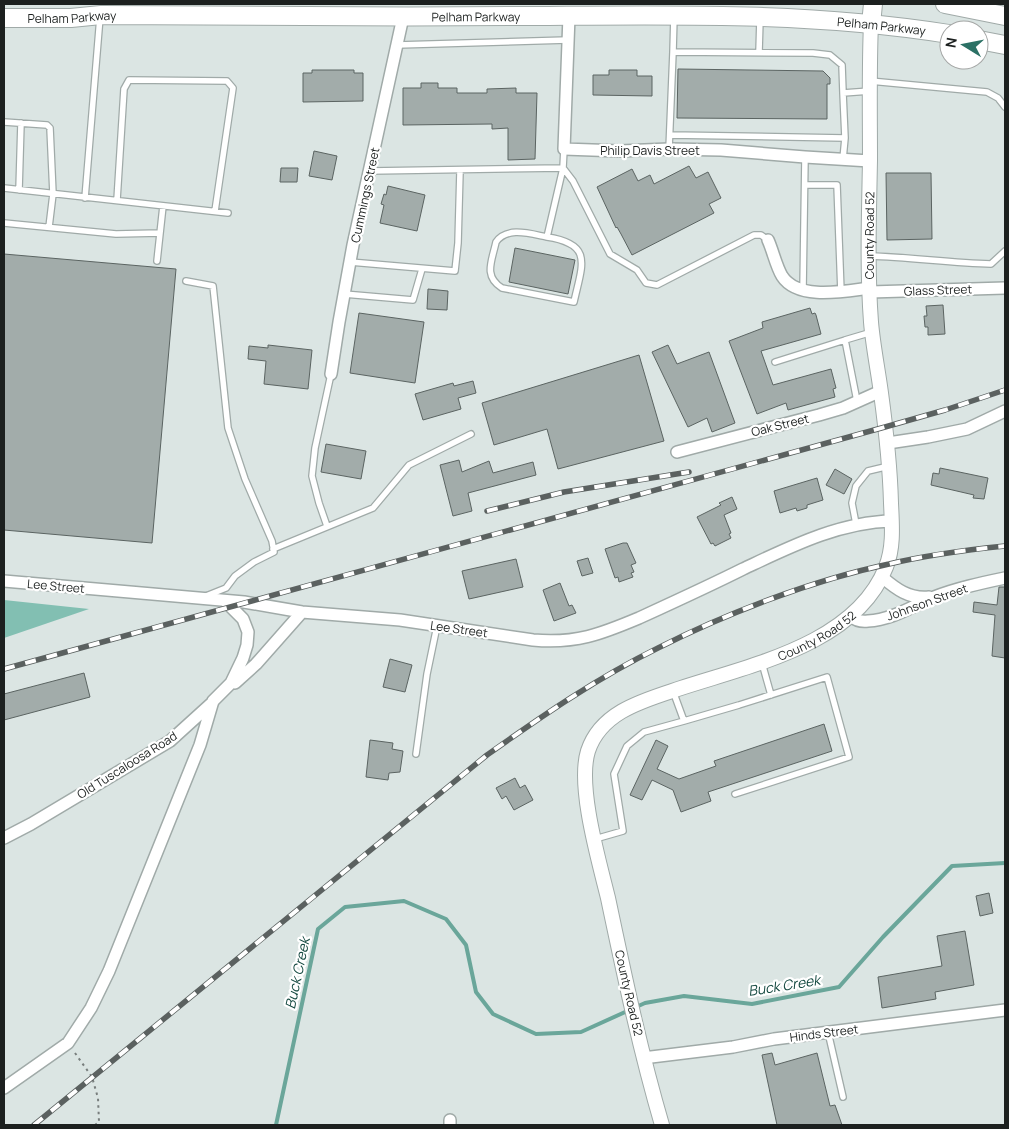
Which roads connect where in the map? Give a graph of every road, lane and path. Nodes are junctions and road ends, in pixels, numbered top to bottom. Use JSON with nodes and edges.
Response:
{"nodes":[{"id":1,"x":873,"y":4,"type":"edge"},
{"id":2,"x":945,"y":4,"type":"edge"},
{"id":3,"x":100,"y":10,"type":"edge"},
{"id":4,"x":403,"y":10,"type":"edge"},
{"id":5,"x":571,"y":10,"type":"edge"},
{"id":6,"x":674,"y":15,"type":"junction"},
{"id":7,"x":760,"y":16,"type":"junction"},
{"id":8,"x":1005,"y":16,"type":"edge"},
{"id":9,"x":4,"y":18,"type":"edge"},
{"id":10,"x":871,"y":24,"type":"junction"},
{"id":11,"x":939,"y":33,"type":"edge"},
{"id":12,"x":568,"y":40,"type":"junction"},
{"id":13,"x":989,"y":42,"type":"edge"},
{"id":14,"x":397,"y":45,"type":"junction"},
{"id":15,"x":1005,"y":45,"type":"edge"},
{"id":16,"x":673,"y":52,"type":"junction"},
{"id":17,"x":759,"y":52,"type":"junction"},
{"id":18,"x":870,"y":86,"type":"junction"},
{"id":19,"x":843,"y":93,"type":"junction"},
{"id":20,"x":1005,"y":108,"type":"edge"},
{"id":21,"x":4,"y":122,"type":"edge"},
{"id":22,"x":21,"y":123,"type":"junction"},
{"id":23,"x":670,"y":135,"type":"junction"},
{"id":24,"x":845,"y":138,"type":"junction"},
{"id":25,"x":564,"y":149,"type":"junction"},
{"id":26,"x":669,"y":149,"type":"junction"},
{"id":27,"x":805,"y":157,"type":"junction"},
{"id":28,"x":843,"y":159,"type":"junction"},
{"id":29,"x":870,"y":161,"type":"junction"},
{"id":30,"x":563,"y":168,"type":"junction"},
{"id":31,"x":370,"y":171,"type":"junction"},
{"id":32,"x":460,"y":171,"type":"junction"},
{"id":33,"x":805,"y":185,"type":"junction"},
{"id":34,"x":4,"y":188,"type":"edge"},
{"id":35,"x":19,"y":190,"type":"junction"},
{"id":36,"x":53,"y":194,"type":"junction"},
{"id":37,"x":85,"y":198,"type":"junction"},
{"id":38,"x":117,"y":200,"type":"junction"},
{"id":39,"x":163,"y":206,"type":"junction"},
{"id":40,"x":215,"y":211,"type":"junction"},
{"id":41,"x":228,"y":213,"type":"dead end"},
{"id":42,"x":4,"y":223,"type":"edge"},
{"id":43,"x":49,"y":227,"type":"junction"},
{"id":44,"x":160,"y":233,"type":"junction"},
{"id":45,"x":547,"y":237,"type":"junction"},
{"id":46,"x":768,"y":240,"type":"joint"},
{"id":47,"x":1005,"y":251,"type":"edge"},
{"id":48,"x":869,"y":256,"type":"junction"},
{"id":49,"x":157,"y":261,"type":"dead end"},
{"id":50,"x":350,"y":262,"type":"junction"},
{"id":51,"x":422,"y":269,"type":"junction"},
{"id":52,"x":186,"y":281,"type":"dead end"},
{"id":53,"x":1005,"y":288,"type":"edge"},
{"id":54,"x":803,"y":290,"type":"junction"},
{"id":55,"x":870,"y":290,"type":"junction"},
{"id":56,"x":841,"y":292,"type":"junction"},
{"id":57,"x":344,"y":294,"type":"junction"},
{"id":58,"x":872,"y":332,"type":"junction"},
{"id":59,"x":845,"y":340,"type":"junction"},
{"id":60,"x":775,"y":362,"type":"dead end"},
{"id":61,"x":331,"y":374,"type":"joint"},
{"id":62,"x":881,"y":391,"type":"junction"},
{"id":63,"x":857,"y":401,"type":"junction"},
{"id":64,"x":1005,"y":411,"type":"edge"},
{"id":65,"x":471,"y":434,"type":"dead end"},
{"id":66,"x":888,"y":442,"type":"junction"},
{"id":67,"x":676,"y":452,"type":"dead end"},
{"id":68,"x":890,"y":465,"type":"junction"},
{"id":69,"x":892,"y":521,"type":"junction"},
{"id":70,"x":856,"y":524,"type":"junction"},
{"id":71,"x":327,"y":526,"type":"junction"},
{"id":72,"x":273,"y":549,"type":"junction"},
{"id":73,"x":882,"y":576,"type":"junction"},
{"id":74,"x":1005,"y":578,"type":"edge"},
{"id":75,"x":4,"y":581,"type":"edge"},
{"id":76,"x":935,"y":597,"type":"junction"},
{"id":77,"x":200,"y":599,"type":"junction"},
{"id":78,"x":226,"y":602,"type":"junction"},
{"id":79,"x":302,"y":612,"type":"junction"},
{"id":80,"x":850,"y":616,"type":"junction"},
{"id":81,"x":437,"y":626,"type":"junction"},
{"id":82,"x":761,"y":661,"type":"junction"},
{"id":83,"x":673,"y":691,"type":"junction"},
{"id":84,"x":771,"y":695,"type":"junction"},
{"id":85,"x":214,"y":701,"type":"junction"},
{"id":86,"x":684,"y":721,"type":"junction"},
{"id":87,"x":416,"y":754,"type":"dead end"},
{"id":88,"x":735,"y":794,"type":"dead end"},
{"id":89,"x":4,"y":838,"type":"edge"},
{"id":90,"x":595,"y":839,"type":"junction"},
{"id":91,"x":1005,"y":1010,"type":"edge"},
{"id":92,"x":828,"y":1032,"type":"junction"},
{"id":93,"x":68,"y":1043,"type":"junction"},
{"id":94,"x":643,"y":1058,"type":"junction"},
{"id":95,"x":4,"y":1088,"type":"edge"},
{"id":96,"x":843,"y":1096,"type":"dead end"},
{"id":97,"x":95,"y":1125,"type":"edge"},
{"id":98,"x":662,"y":1125,"type":"edge"}],
"edges":[{"from":1,"to":10,"type":"main road"},
{"from":2,"to":8,"type":"main road"},
{"from":3,"to":4,"type":"main road","name":"Pelham Parkway"},
{"from":3,"to":9,"type":"main road","name":"Pelham Parkway"},
{"from":3,"to":37,"type":"lane"},
{"from":4,"to":5,"type":"main road","name":"Pelham Parkway"},
{"from":4,"to":14,"type":"street","name":"Cummings Street"},
{"from":5,"to":6,"type":"main road","name":"Pelham Parkway"},
{"from":5,"to":12,"type":"street"},
{"from":6,"to":7,"type":"main road","name":"Pelham Parkway"},
{"from":6,"to":16,"type":"lane"},
{"from":7,"to":10,"type":"main road","name":"Pelham Parkway"},
{"from":7,"to":17,"type":"lane"},
{"from":10,"to":11,"type":"main road","name":"Pelham Parkway"},
{"from":10,"to":18,"type":"street","name":"County Road 52"},
{"from":12,"to":14,"type":"lane"},
{"from":12,"to":25,"type":"street"},
{"from":13,"to":15,"type":"main road"},
{"from":14,"to":31,"type":"street","name":"Cummings Street"},
{"from":16,"to":17,"type":"lane"},
{"from":16,"to":23,"type":"lane"},
{"from":17,"to":19,"type":"lane"},
{"from":18,"to":19,"type":"lane"},
{"from":18,"to":20,"type":"lane"},
{"from":18,"to":29,"type":"street","name":"County Road 52"},
{"from":19,"to":24,"type":"lane"},
{"from":21,"to":22,"type":"lane"},
{"from":22,"to":35,"type":"lane"},
{"from":22,"to":36,"type":"lane"},
{"from":23,"to":24,"type":"lane"},
{"from":23,"to":26,"type":"lane"},
{"from":24,"to":28,"type":"lane"},
{"from":25,"to":26,"type":"street","name":"Philip Davis Street"},
{"from":25,"to":30,"type":"lane"},
{"from":26,"to":27,"type":"street","name":"Philip Davis Street"},
{"from":27,"to":28,"type":"street","name":"Philip Davis Street"},
{"from":27,"to":33,"type":"lane"},
{"from":28,"to":29,"type":"street","name":"Philip Davis Street"},
{"from":29,"to":48,"type":"street","name":"County Road 52"},
{"from":30,"to":32,"type":"lane"},
{"from":30,"to":45,"type":"lane"},
{"from":30,"to":46,"type":"lane"},
{"from":31,"to":32,"type":"lane"},
{"from":31,"to":50,"type":"street","name":"Cummings Street"},
{"from":32,"to":51,"type":"lane"},
{"from":33,"to":54,"type":"lane"},
{"from":33,"to":56,"type":"lane"},
{"from":34,"to":35,"type":"lane"},
{"from":35,"to":36,"type":"lane"},
{"from":36,"to":37,"type":"lane"},
{"from":36,"to":43,"type":"lane"},
{"from":37,"to":38,"type":"lane"},
{"from":38,"to":39,"type":"lane"},
{"from":38,"to":40,"type":"lane"},
{"from":39,"to":40,"type":"lane"},
{"from":39,"to":44,"type":"lane"},
{"from":40,"to":41,"type":"lane"},
{"from":42,"to":43,"type":"lane"},
{"from":43,"to":44,"type":"lane"},
{"from":44,"to":49,"type":"lane"},
{"from":45,"to":45,"type":"lane"},
{"from":46,"to":54,"type":"street"},
{"from":47,"to":48,"type":"lane"},
{"from":48,"to":55,"type":"street","name":"County Road 52"},
{"from":50,"to":51,"type":"lane"},
{"from":50,"to":57,"type":"street","name":"Cummings Street"},
{"from":51,"to":57,"type":"lane"},
{"from":52,"to":72,"type":"lane"},
{"from":53,"to":55,"type":"street","name":"Glass Street"},
{"from":54,"to":56,"type":"street","name":"Glass Street"},
{"from":55,"to":56,"type":"street","name":"Glass Street"},
{"from":55,"to":58,"type":"street","name":"County Road 52"},
{"from":57,"to":61,"type":"street","name":"Cummings Street"},
{"from":58,"to":59,"type":"lane"},
{"from":58,"to":62,"type":"street","name":"County Road 52"},
{"from":59,"to":60,"type":"lane"},
{"from":59,"to":63,"type":"lane"},
{"from":61,"to":71,"type":"lane"},
{"from":62,"to":63,"type":"street","name":"Oak Street"},
{"from":62,"to":66,"type":"street","name":"County Road 52"},
{"from":63,"to":67,"type":"street","name":"Oak Street"},
{"from":64,"to":66,"type":"street"},
{"from":65,"to":71,"type":"lane"},
{"from":66,"to":68,"type":"street","name":"County Road 52"},
{"from":68,"to":69,"type":"street","name":"County Road 52"},
{"from":68,"to":70,"type":"lane"},
{"from":69,"to":70,"type":"street","name":"Lee Street"},
{"from":69,"to":73,"type":"street","name":"County Road 52"},
{"from":70,"to":81,"type":"street","name":"Lee Street"},
{"from":71,"to":72,"type":"lane"},
{"from":72,"to":77,"type":"lane"},
{"from":73,"to":76,"type":"street"},
{"from":73,"to":80,"type":"street","name":"County Road 52"},
{"from":74,"to":76,"type":"street","name":"Johnson Street"},
{"from":75,"to":77,"type":"street","name":"Lee Street"},
{"from":76,"to":80,"type":"street","name":"Johnson Street"},
{"from":77,"to":78,"type":"street","name":"Lee Street"},
{"from":78,"to":79,"type":"street","name":"Lee Street"},
{"from":78,"to":85,"type":"street"},
{"from":79,"to":81,"type":"street","name":"Lee Street"},
{"from":79,"to":85,"type":"street","name":"Old Tuscaloosa Road"},
{"from":80,"to":82,"type":"street","name":"County Road 52"},
{"from":81,"to":87,"type":"lane"},
{"from":82,"to":83,"type":"street","name":"County Road 52"},
{"from":82,"to":84,"type":"lane"},
{"from":83,"to":86,"type":"lane"},
{"from":83,"to":90,"type":"street","name":"County Road 52"},
{"from":84,"to":86,"type":"lane"},
{"from":84,"to":88,"type":"lane"},
{"from":85,"to":89,"type":"street","name":"Old Tuscaloosa Road"},
{"from":85,"to":93,"type":"street"},
{"from":86,"to":90,"type":"lane"},
{"from":90,"to":94,"type":"street","name":"County Road 52"},
{"from":91,"to":92,"type":"street","name":"Hinds Street"},
{"from":92,"to":94,"type":"street","name":"Hinds Street"},
{"from":92,"to":96,"type":"lane"},
{"from":93,"to":95,"type":"street"},
{"from":93,"to":97,"type":"path"},
{"from":94,"to":98,"type":"street","name":"County Road 52"}]}
